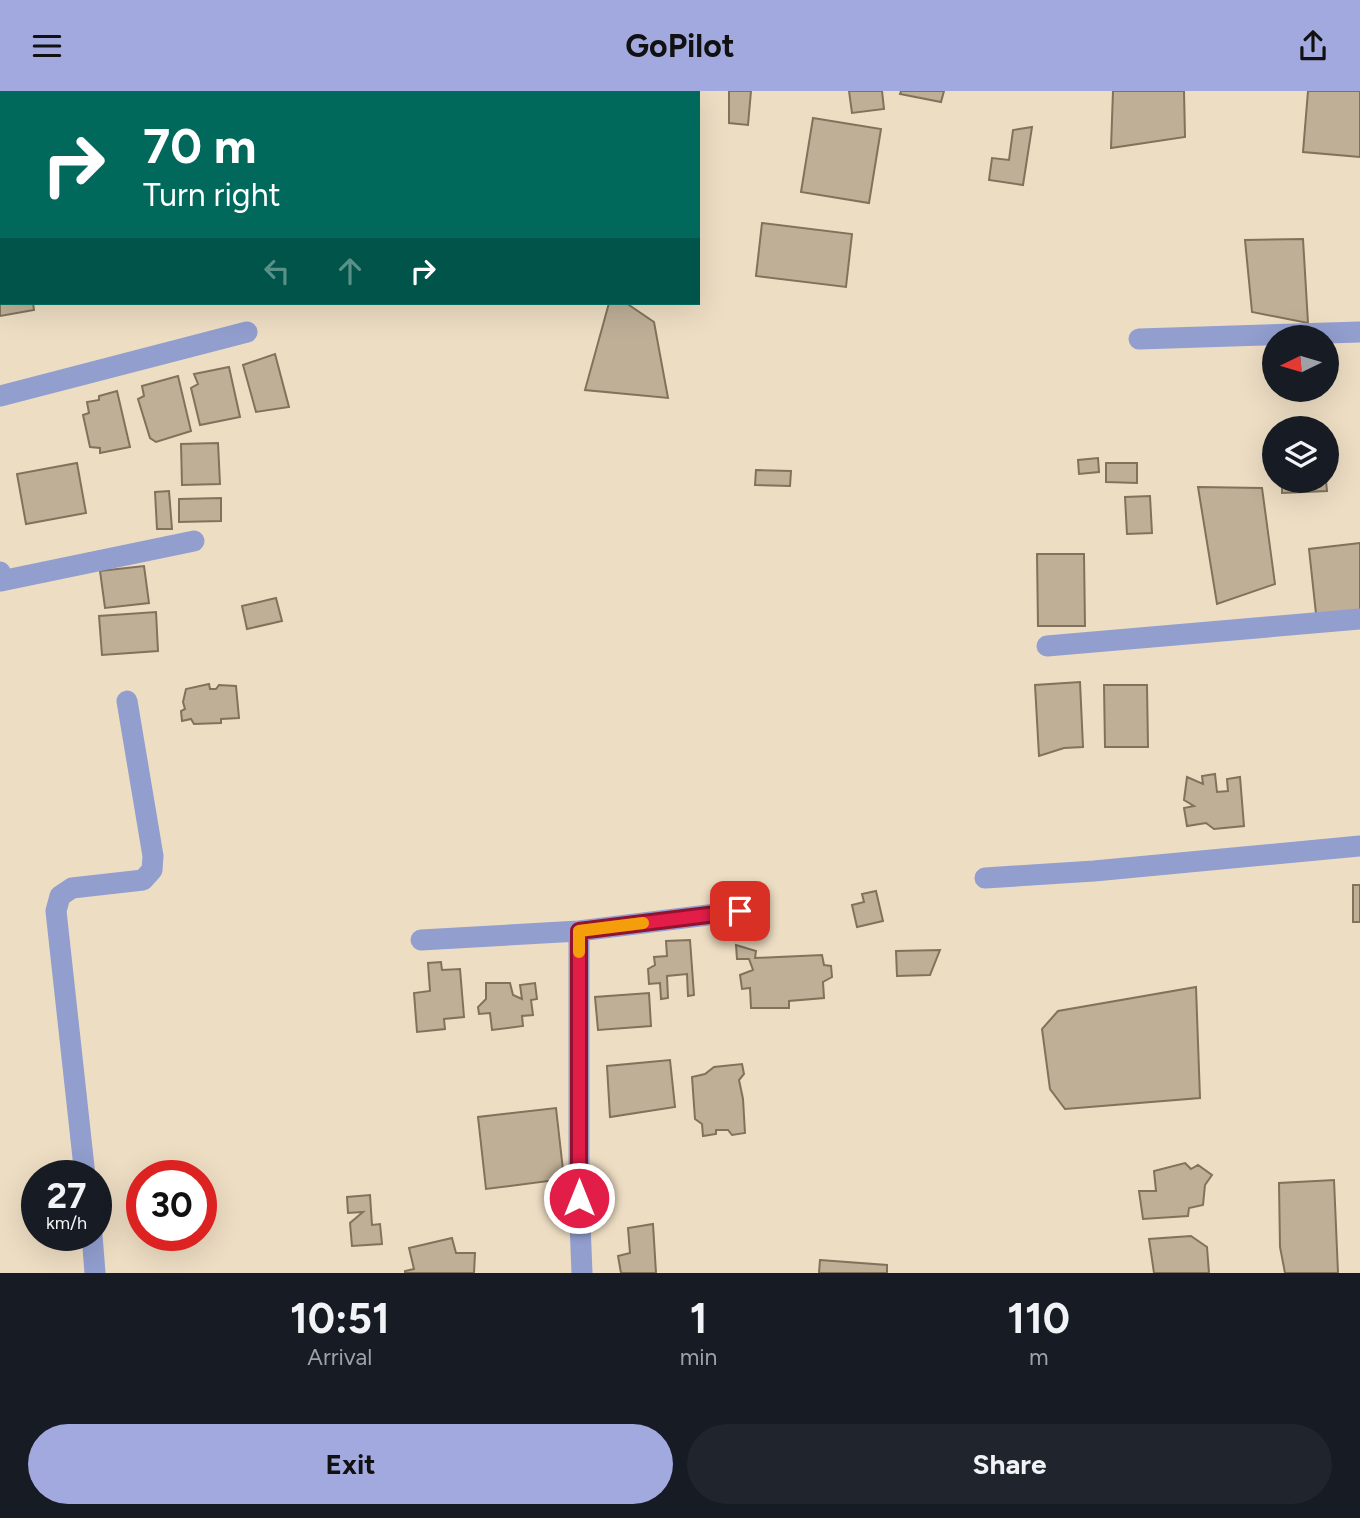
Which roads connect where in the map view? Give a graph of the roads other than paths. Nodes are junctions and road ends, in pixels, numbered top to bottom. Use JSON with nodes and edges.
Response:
{"nodes":[{"id":1,"x":247,"y":332,"type":"dead end"},
{"id":2,"x":1360,"y":332,"type":"edge"},
{"id":3,"x":1139,"y":339,"type":"dead end"},
{"id":4,"x":0,"y":396,"type":"edge"},
{"id":5,"x":194,"y":541,"type":"dead end"},
{"id":6,"x":0,"y":572,"type":"edge"},
{"id":7,"x":0,"y":581,"type":"edge"},
{"id":8,"x":1360,"y":619,"type":"edge"},
{"id":9,"x":1047,"y":646,"type":"dead end"},
{"id":10,"x":127,"y":701,"type":"dead end"},
{"id":11,"x":1360,"y":846,"type":"edge"},
{"id":12,"x":985,"y":877,"type":"dead end"},
{"id":13,"x":740,"y":911,"type":"dead end"},
{"id":14,"x":579,"y":931,"type":"junction"},
{"id":15,"x":421,"y":940,"type":"dead end"},
{"id":16,"x":83,"y":1160,"type":"edge"},
{"id":17,"x":94,"y":1251,"type":"edge"},
{"id":18,"x":96,"y":1273,"type":"edge"},
{"id":19,"x":582,"y":1273,"type":"edge"}],
"edges":[{"from":1,"to":4,"type":"street"},
{"from":2,"to":3,"type":"street"},
{"from":5,"to":7,"type":"street"},
{"from":6,"to":7,"type":"street"},
{"from":8,"to":9,"type":"street"},
{"from":10,"to":16,"type":"street"},
{"from":11,"to":12,"type":"street"},
{"from":13,"to":14,"type":"street"},
{"from":14,"to":15,"type":"street"},
{"from":14,"to":19,"type":"street"},
{"from":17,"to":18,"type":"street"}]}
